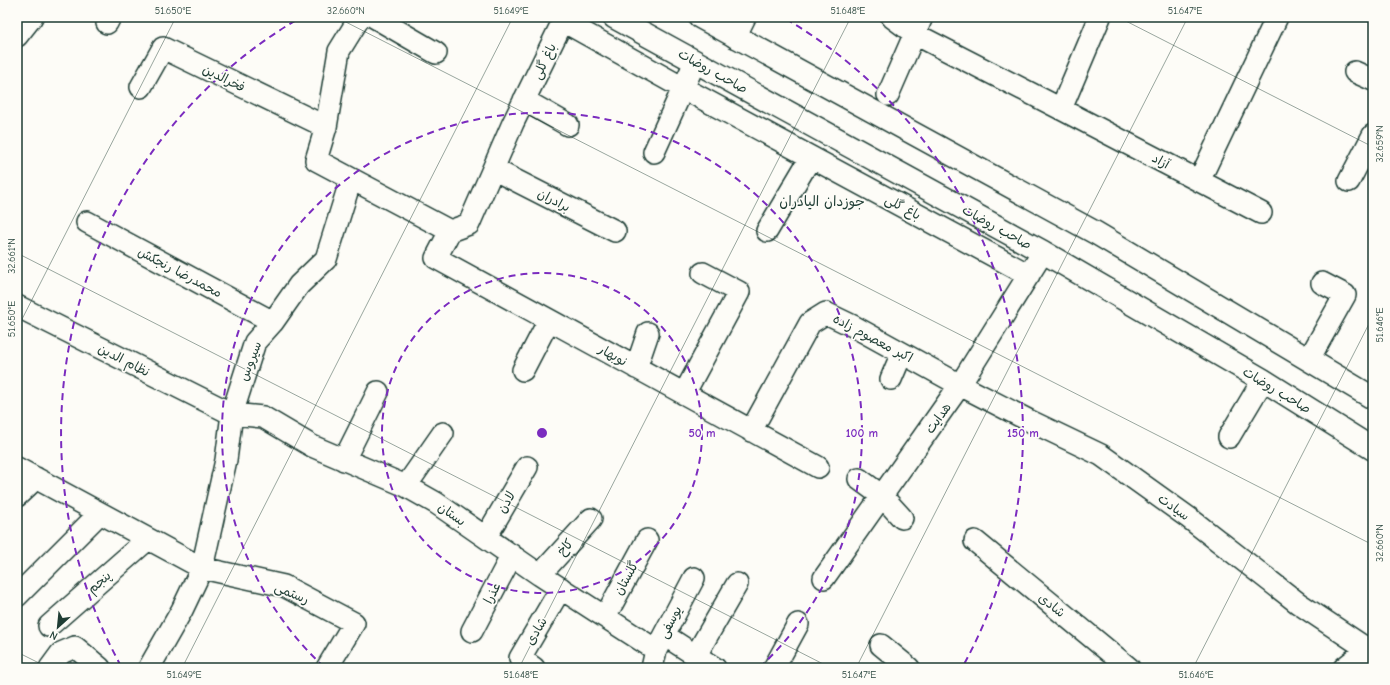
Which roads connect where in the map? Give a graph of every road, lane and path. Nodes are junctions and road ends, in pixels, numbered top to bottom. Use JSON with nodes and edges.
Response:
{"nodes":[{"id":1,"x":32,"y":17,"type":"edge"},
{"id":2,"x":360,"y":17,"type":"edge"},
{"id":3,"x":374,"y":17,"type":"edge"},
{"id":4,"x":614,"y":17,"type":"edge"},
{"id":5,"x":700,"y":17,"type":"edge"},
{"id":6,"x":745,"y":17,"type":"edge"},
{"id":7,"x":892,"y":17,"type":"edge"},
{"id":8,"x":1100,"y":17,"type":"edge"},
{"id":9,"x":1277,"y":17,"type":"edge"},
{"id":10,"x":918,"y":26,"type":"edge"},
{"id":11,"x":17,"y":36,"type":"edge"},
{"id":12,"x":735,"y":37,"type":"junction"},
{"id":13,"x":436,"y":53,"type":"dead end"},
{"id":14,"x":695,"y":62,"type":"junction"},
{"id":15,"x":141,"y":87,"type":"dead end"},
{"id":16,"x":683,"y":88,"type":"junction"},
{"id":17,"x":888,"y":94,"type":"dead end"},
{"id":18,"x":524,"y":100,"type":"junction"},
{"id":19,"x":1061,"y":109,"type":"junction"},
{"id":20,"x":568,"y":125,"type":"dead end"},
{"id":21,"x":326,"y":127,"type":"junction"},
{"id":22,"x":1372,"y":141,"type":"edge"},
{"id":23,"x":654,"y":152,"type":"dead end"},
{"id":24,"x":811,"y":157,"type":"junction"},
{"id":25,"x":492,"y":169,"type":"junction"},
{"id":26,"x":351,"y":179,"type":"junction"},
{"id":27,"x":1199,"y":181,"type":"junction"},
{"id":28,"x":1349,"y":181,"type":"dead end"},
{"id":29,"x":1261,"y":213,"type":"dead end"},
{"id":30,"x":87,"y":222,"type":"dead end"},
{"id":31,"x":450,"y":231,"type":"junction"},
{"id":32,"x":615,"y":231,"type":"dead end"},
{"id":33,"x":767,"y":231,"type":"dead end"},
{"id":34,"x":1043,"y":252,"type":"junction"},
{"id":35,"x":703,"y":273,"type":"dead end"},
{"id":36,"x":1029,"y":275,"type":"junction"},
{"id":37,"x":1322,"y":283,"type":"dead end"},
{"id":38,"x":17,"y":306,"type":"edge"},
{"id":39,"x":549,"y":320,"type":"junction"},
{"id":40,"x":273,"y":322,"type":"junction"},
{"id":41,"x":648,"y":333,"type":"dead end"},
{"id":42,"x":902,"y":353,"type":"junction"},
{"id":43,"x":1309,"y":359,"type":"junction"},
{"id":44,"x":636,"y":368,"type":"junction"},
{"id":45,"x":523,"y":370,"type":"dead end"},
{"id":46,"x":891,"y":379,"type":"dead end"},
{"id":47,"x":1263,"y":380,"type":"junction"},
{"id":48,"x":960,"y":385,"type":"junction"},
{"id":49,"x":378,"y":392,"type":"dead end"},
{"id":50,"x":1371,"y":393,"type":"edge"},
{"id":51,"x":684,"y":394,"type":"junction"},
{"id":52,"x":232,"y":414,"type":"junction"},
{"id":53,"x":751,"y":431,"type":"junction"},
{"id":54,"x":443,"y":433,"type":"dead end"},
{"id":55,"x":1229,"y":437,"type":"dead end"},
{"id":56,"x":1373,"y":449,"type":"edge"},
{"id":57,"x":344,"y":460,"type":"junction"},
{"id":58,"x":527,"y":467,"type":"dead end"},
{"id":59,"x":818,"y":467,"type":"dead end"},
{"id":60,"x":17,"y":468,"type":"edge"},
{"id":61,"x":36,"y":478,"type":"junction"},
{"id":62,"x":860,"y":479,"type":"dead end"},
{"id":63,"x":406,"y":486,"type":"junction"},
{"id":64,"x":17,"y":496,"type":"edge"},
{"id":65,"x":882,"y":496,"type":"junction"},
{"id":66,"x":100,"y":513,"type":"junction"},
{"id":67,"x":902,"y":518,"type":"dead end"},
{"id":68,"x":591,"y":519,"type":"dead end"},
{"id":69,"x":486,"y":537,"type":"junction"},
{"id":70,"x":148,"y":539,"type":"junction"},
{"id":71,"x":647,"y":540,"type":"dead end"},
{"id":72,"x":975,"y":541,"type":"dead end"},
{"id":73,"x":512,"y":555,"type":"junction"},
{"id":74,"x":202,"y":568,"type":"junction"},
{"id":75,"x":540,"y":575,"type":"junction"},
{"id":76,"x":694,"y":578,"type":"dead end"},
{"id":77,"x":824,"y":578,"type":"dead end"},
{"id":78,"x":737,"y":584,"type":"dead end"},
{"id":79,"x":561,"y":588,"type":"junction"},
{"id":80,"x":17,"y":596,"type":"edge"},
{"id":81,"x":605,"y":617,"type":"junction"},
{"id":82,"x":798,"y":624,"type":"dead end"},
{"id":83,"x":49,"y":626,"type":"dead end"},
{"id":84,"x":472,"y":631,"type":"dead end"},
{"id":85,"x":882,"y":645,"type":"dead end"},
{"id":86,"x":1371,"y":649,"type":"edge"},
{"id":87,"x":657,"y":651,"type":"edge"},
{"id":88,"x":696,"y":655,"type":"junction"},
{"id":89,"x":50,"y":668,"type":"edge"},
{"id":90,"x":100,"y":668,"type":"edge"},
{"id":91,"x":149,"y":668,"type":"edge"},
{"id":92,"x":327,"y":668,"type":"edge"},
{"id":93,"x":534,"y":668,"type":"edge"},
{"id":94,"x":715,"y":668,"type":"edge"},
{"id":95,"x":774,"y":668,"type":"edge"},
{"id":96,"x":909,"y":668,"type":"edge"},
{"id":97,"x":1129,"y":668,"type":"edge"},
{"id":98,"x":1344,"y":668,"type":"edge"}],
"edges":[{"from":1,"to":11,"type":"street"},
{"from":2,"to":21,"type":"street"},
{"from":3,"to":13,"type":"street"},
{"from":4,"to":14,"type":"street","name":"صاحب روضات"},
{"from":5,"to":12,"type":"street"},
{"from":6,"to":12,"type":"street"},
{"from":7,"to":10,"type":"street","name":"آزاد"},
{"from":8,"to":19,"type":"street"},
{"from":9,"to":27,"type":"street"},
{"from":10,"to":17,"type":"street"},
{"from":10,"to":19,"type":"street","name":"آزاد"},
{"from":12,"to":43,"type":"street"},
{"from":14,"to":16,"type":"street"},
{"from":14,"to":34,"type":"street","name":"صاحب روضات"},
{"from":15,"to":21,"type":"street","name":"فخرالدین"},
{"from":16,"to":18,"type":"street","name":"باغ گلی"},
{"from":16,"to":23,"type":"street"},
{"from":16,"to":24,"type":"street","name":"باغ گلی"},
{"from":18,"to":20,"type":"street"},
{"from":18,"to":25,"type":"street","name":"باغ گلی"},
{"from":19,"to":27,"type":"street","name":"آزاد"},
{"from":21,"to":26,"type":"street"},
{"from":22,"to":28,"type":"street"},
{"from":24,"to":33,"type":"street"},
{"from":24,"to":36,"type":"street","name":"باغ گلی"},
{"from":25,"to":31,"type":"street","name":"باغ گلی"},
{"from":25,"to":32,"type":"street","name":"برادران"},
{"from":26,"to":31,"type":"street"},
{"from":26,"to":40,"type":"street","name":"سیروس"},
{"from":27,"to":29,"type":"street","name":"آزاد"},
{"from":30,"to":40,"type":"street","name":"محمدرضا رنجکش"},
{"from":31,"to":39,"type":"street","name":"نوبهار"},
{"from":34,"to":36,"type":"street","name":"هدایت"},
{"from":34,"to":47,"type":"street","name":"صاحب روضات"},
{"from":35,"to":51,"type":"street"},
{"from":36,"to":48,"type":"street","name":"هدایت"},
{"from":37,"to":43,"type":"street"},
{"from":38,"to":52,"type":"street","name":"نظام الدین"},
{"from":39,"to":44,"type":"street","name":"نوبهار"},
{"from":39,"to":45,"type":"street"},
{"from":40,"to":52,"type":"street","name":"سیروس"},
{"from":41,"to":44,"type":"street"},
{"from":42,"to":46,"type":"street"},
{"from":42,"to":48,"type":"street","name":"اکبر معصوم زاده"},
{"from":42,"to":53,"type":"street","name":"اکبر معصوم زاده"},
{"from":43,"to":50,"type":"street"},
{"from":44,"to":51,"type":"street","name":"نوبهار"},
{"from":47,"to":55,"type":"street"},
{"from":47,"to":56,"type":"street","name":"صاحب روضات"},
{"from":48,"to":65,"type":"street","name":"هدایت"},
{"from":48,"to":86,"type":"street","name":"سیادت"},
{"from":49,"to":57,"type":"street"},
{"from":51,"to":53,"type":"street","name":"نوبهار"},
{"from":52,"to":57,"type":"street","name":"بستان"},
{"from":52,"to":74,"type":"street","name":"سیروس"},
{"from":53,"to":59,"type":"street","name":"نوبهار"},
{"from":54,"to":63,"type":"street"},
{"from":57,"to":63,"type":"street","name":"بستان"},
{"from":58,"to":69,"type":"street","name":"لادن"},
{"from":60,"to":61,"type":"street"},
{"from":61,"to":64,"type":"street"},
{"from":61,"to":66,"type":"street"},
{"from":62,"to":65,"type":"street"},
{"from":63,"to":69,"type":"street","name":"بستان"},
{"from":65,"to":67,"type":"street"},
{"from":65,"to":77,"type":"street","name":"هدایت"},
{"from":66,"to":70,"type":"street"},
{"from":66,"to":80,"type":"street"},
{"from":68,"to":75,"type":"street","name":"کاخ"},
{"from":69,"to":73,"type":"street","name":"بستان"},
{"from":70,"to":74,"type":"street"},
{"from":70,"to":83,"type":"street","name":"پنجم"},
{"from":71,"to":81,"type":"street","name":"گلستان"},
{"from":72,"to":97,"type":"street","name":"شادی"},
{"from":73,"to":75,"type":"street","name":"بستان"},
{"from":73,"to":84,"type":"street","name":"عذرا"},
{"from":74,"to":91,"type":"street","name":"سیروس"},
{"from":74,"to":92,"type":"street","name":"رستمی"},
{"from":75,"to":79,"type":"street","name":"بستان"},
{"from":76,"to":87,"type":"street","name":"یوسفی"},
{"from":78,"to":88,"type":"street"},
{"from":79,"to":81,"type":"street","name":"بستان"},
{"from":79,"to":93,"type":"street","name":"شادی"},
{"from":81,"to":87,"type":"street","name":"بستان"},
{"from":82,"to":95,"type":"street"},
{"from":85,"to":96,"type":"street"},
{"from":86,"to":98,"type":"street"},
{"from":87,"to":88,"type":"street","name":"بستان"},
{"from":88,"to":94,"type":"street","name":"بستان"},
{"from":89,"to":90,"type":"street"}]}
